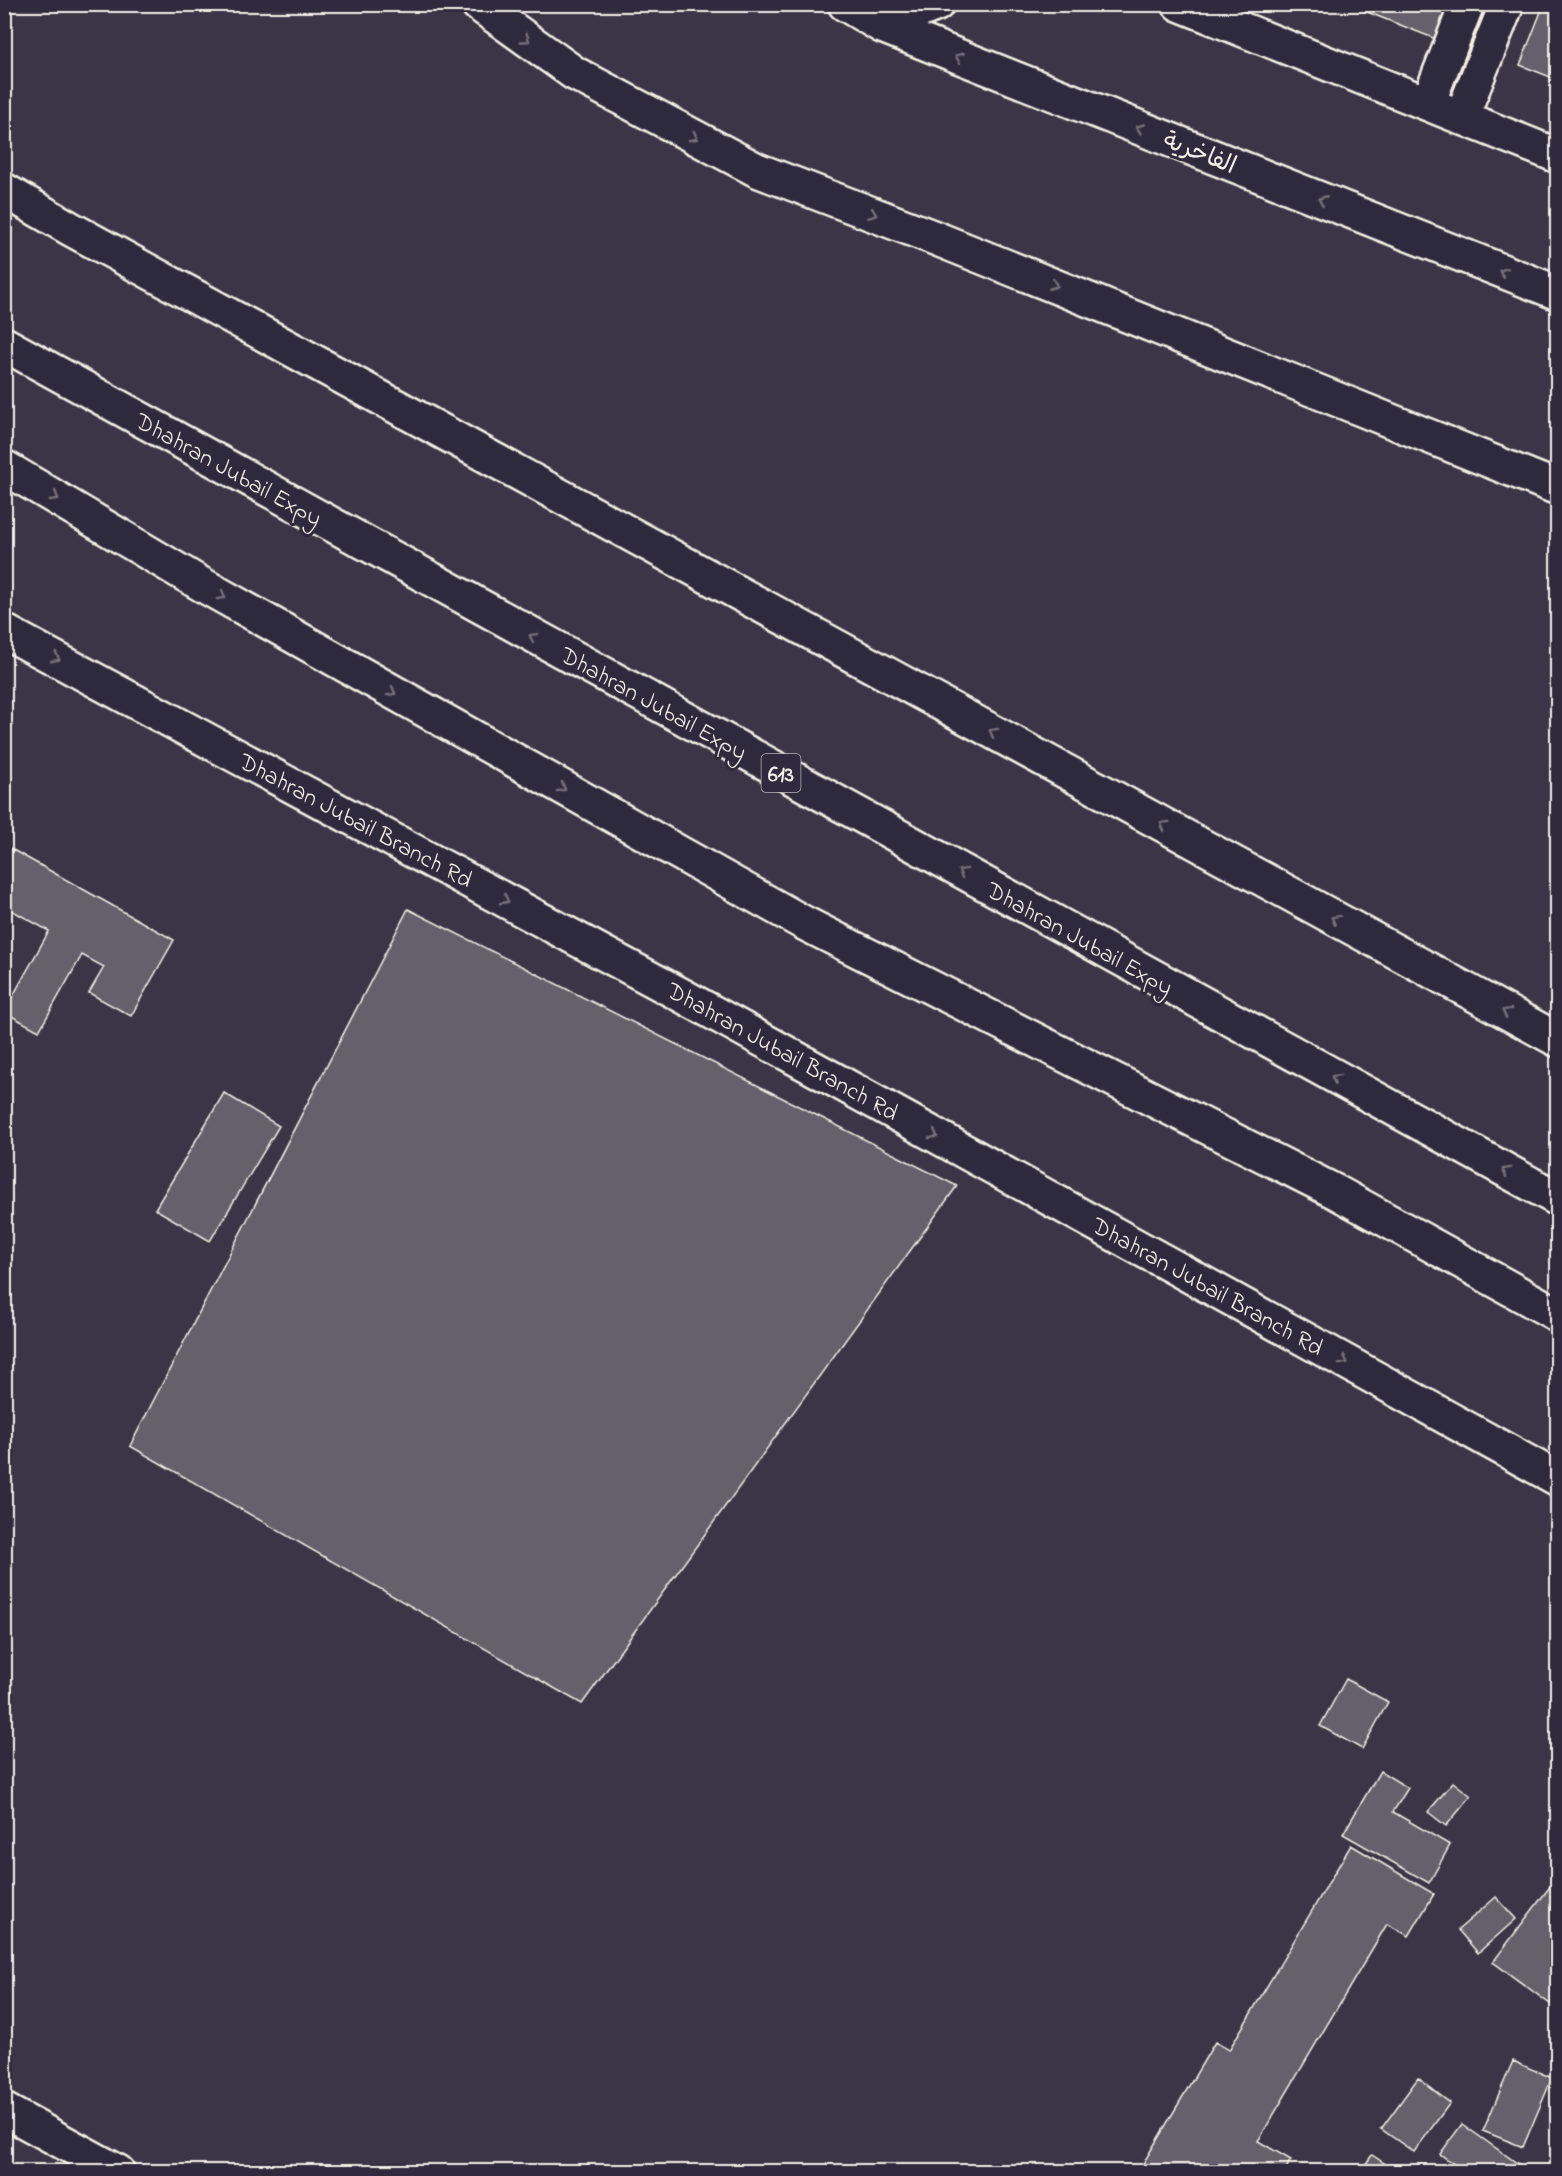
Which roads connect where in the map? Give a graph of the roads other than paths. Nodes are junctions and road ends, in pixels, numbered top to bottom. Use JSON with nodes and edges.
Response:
{"nodes":[{"id":1,"x":478,"y":4,"type":"edge"},
{"id":2,"x":845,"y":4,"type":"edge"},
{"id":3,"x":937,"y":4,"type":"edge"},
{"id":4,"x":1179,"y":4,"type":"edge"},
{"id":5,"x":1467,"y":4,"type":"edge"},
{"id":6,"x":1507,"y":4,"type":"edge"},
{"id":7,"x":882,"y":26,"type":"junction"},
{"id":8,"x":1428,"y":103,"type":"junction"},
{"id":9,"x":1461,"y":118,"type":"junction"},
{"id":10,"x":1557,"y":156,"type":"edge"},
{"id":11,"x":4,"y":190,"type":"edge"},
{"id":12,"x":1557,"y":293,"type":"edge"},
{"id":13,"x":4,"y":344,"type":"edge"},
{"id":14,"x":4,"y":467,"type":"edge"},
{"id":15,"x":1557,"y":488,"type":"edge"},
{"id":16,"x":4,"y":631,"type":"edge"},
{"id":17,"x":1557,"y":1040,"type":"edge"},
{"id":18,"x":1557,"y":1199,"type":"edge"},
{"id":19,"x":1557,"y":1315,"type":"edge"},
{"id":20,"x":1557,"y":1479,"type":"edge"},
{"id":21,"x":4,"y":2110,"type":"edge"},
{"id":22,"x":118,"y":2172,"type":"edge"}],
"edges":[{"from":1,"to":15,"type":"main road","one_way":true},
{"from":2,"to":7,"type":"main road","name":"الفاخرية"},
{"from":3,"to":7,"type":"main road"},
{"from":4,"to":8,"type":"main road"},
{"from":5,"to":8,"type":"main road"},
{"from":6,"to":9,"type":"main road"},
{"from":12,"to":7,"type":"main road","name":"الفاخرية","one_way":true},
{"from":8,"to":9,"type":"main road"},
{"from":9,"to":10,"type":"main road"},
{"from":17,"to":11,"type":"main road","one_way":true},
{"from":18,"to":13,"type":"main road","name":"Dhahran Jubail Expy","number":"613","one_way":true},
{"from":14,"to":19,"type":"main road","one_way":true},
{"from":16,"to":20,"type":"main road","name":"Dhahran Jubail Branch Rd","one_way":true},
{"from":21,"to":22,"type":"main road"}]}
